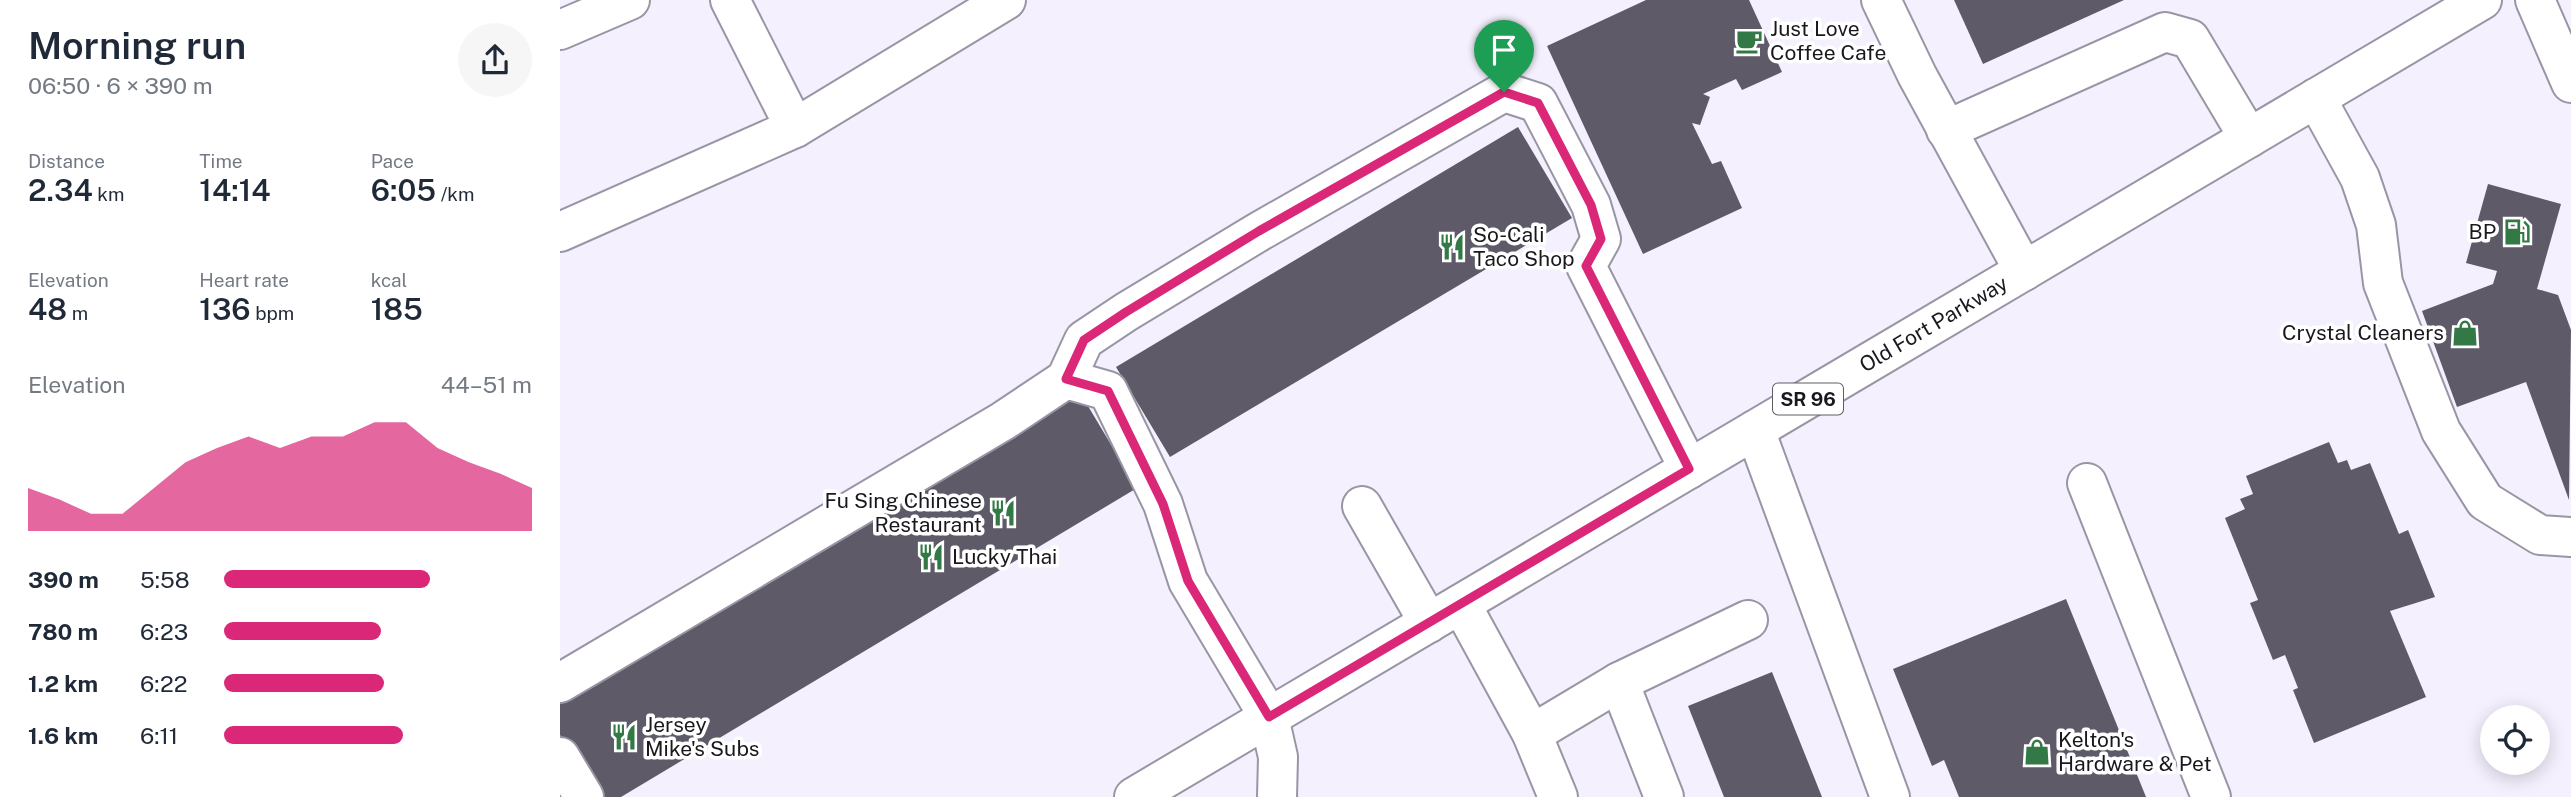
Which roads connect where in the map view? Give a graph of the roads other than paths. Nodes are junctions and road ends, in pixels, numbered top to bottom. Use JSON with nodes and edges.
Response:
{"nodes":[{"id":1,"x":630,"y":0,"type":"edge"},
{"id":2,"x":730,"y":0,"type":"edge"},
{"id":3,"x":1006,"y":0,"type":"edge"},
{"id":4,"x":1881,"y":0,"type":"edge"},
{"id":5,"x":2482,"y":0,"type":"edge"},
{"id":6,"x":2535,"y":0,"type":"edge"},
{"id":7,"x":560,"y":30,"type":"edge"},
{"id":8,"x":2571,"y":83,"type":"edge"},
{"id":9,"x":2316,"y":98,"type":"junction"},
{"id":10,"x":795,"y":128,"type":"junction"},
{"id":11,"x":1947,"y":130,"type":"junction"},
{"id":12,"x":2249,"y":138,"type":"junction"},
{"id":13,"x":560,"y":232,"type":"edge"},
{"id":14,"x":2024,"y":271,"type":"junction"},
{"id":15,"x":1066,"y":379,"type":"junction"},
{"id":16,"x":1755,"y":430,"type":"junction"},
{"id":17,"x":1689,"y":469,"type":"junction"},
{"id":18,"x":2087,"y":483,"type":"dead end"},
{"id":19,"x":1362,"y":506,"type":"dead end"},
{"id":20,"x":2571,"y":537,"type":"edge"},
{"id":21,"x":1461,"y":604,"type":"junction"},
{"id":22,"x":1748,"y":620,"type":"dead end"},
{"id":23,"x":1429,"y":623,"type":"junction"},
{"id":24,"x":1619,"y":682,"type":"junction"},
{"id":25,"x":560,"y":683,"type":"edge"},
{"id":26,"x":1269,"y":717,"type":"junction"},
{"id":27,"x":1532,"y":734,"type":"junction"},
{"id":28,"x":560,"y":757,"type":"edge"},
{"id":29,"x":584,"y":797,"type":"edge"},
{"id":30,"x":1134,"y":797,"type":"edge"},
{"id":31,"x":1277,"y":797,"type":"edge"},
{"id":32,"x":1558,"y":797,"type":"edge"},
{"id":33,"x":1664,"y":797,"type":"edge"},
{"id":34,"x":1890,"y":797,"type":"edge"},
{"id":35,"x":2211,"y":797,"type":"edge"}],
"edges":[{"from":1,"to":7,"type":"main road"},
{"from":2,"to":10,"type":"main road"},
{"from":3,"to":10,"type":"main road"},
{"from":4,"to":11,"type":"main road"},
{"from":5,"to":9,"type":"main road","name":"Old Fort Parkway","number":"SR 96"},
{"from":6,"to":8,"type":"main road"},
{"from":9,"to":12,"type":"main road","name":"Old Fort Parkway","number":"SR 96"},
{"from":9,"to":20,"type":"main road"},
{"from":10,"to":13,"type":"main road"},
{"from":11,"to":12,"type":"main road"},
{"from":11,"to":14,"type":"main road"},
{"from":12,"to":14,"type":"main road","name":"Old Fort Parkway","number":"SR 96"},
{"from":14,"to":16,"type":"main road","name":"Old Fort Parkway","number":"SR 96"},
{"from":15,"to":17,"type":"main road"},
{"from":15,"to":25,"type":"main road"},
{"from":15,"to":26,"type":"main road"},
{"from":16,"to":17,"type":"main road","name":"Old Fort Parkway","number":"SR 96"},
{"from":16,"to":34,"type":"main road"},
{"from":17,"to":21,"type":"main road","name":"Old Fort Parkway","number":"SR 96"},
{"from":18,"to":35,"type":"main road"},
{"from":19,"to":23,"type":"main road"},
{"from":21,"to":23,"type":"main road","name":"Old Fort Parkway","number":"SR 96"},
{"from":21,"to":27,"type":"main road"},
{"from":22,"to":24,"type":"main road"},
{"from":23,"to":26,"type":"main road","name":"Old Fort Parkway","number":"SR 96"},
{"from":24,"to":27,"type":"main road"},
{"from":24,"to":33,"type":"main road"},
{"from":26,"to":30,"type":"main road","name":"Old Fort Parkway","number":"SR 96"},
{"from":26,"to":31,"type":"main road"},
{"from":27,"to":32,"type":"main road"},
{"from":28,"to":29,"type":"main road"}]}
